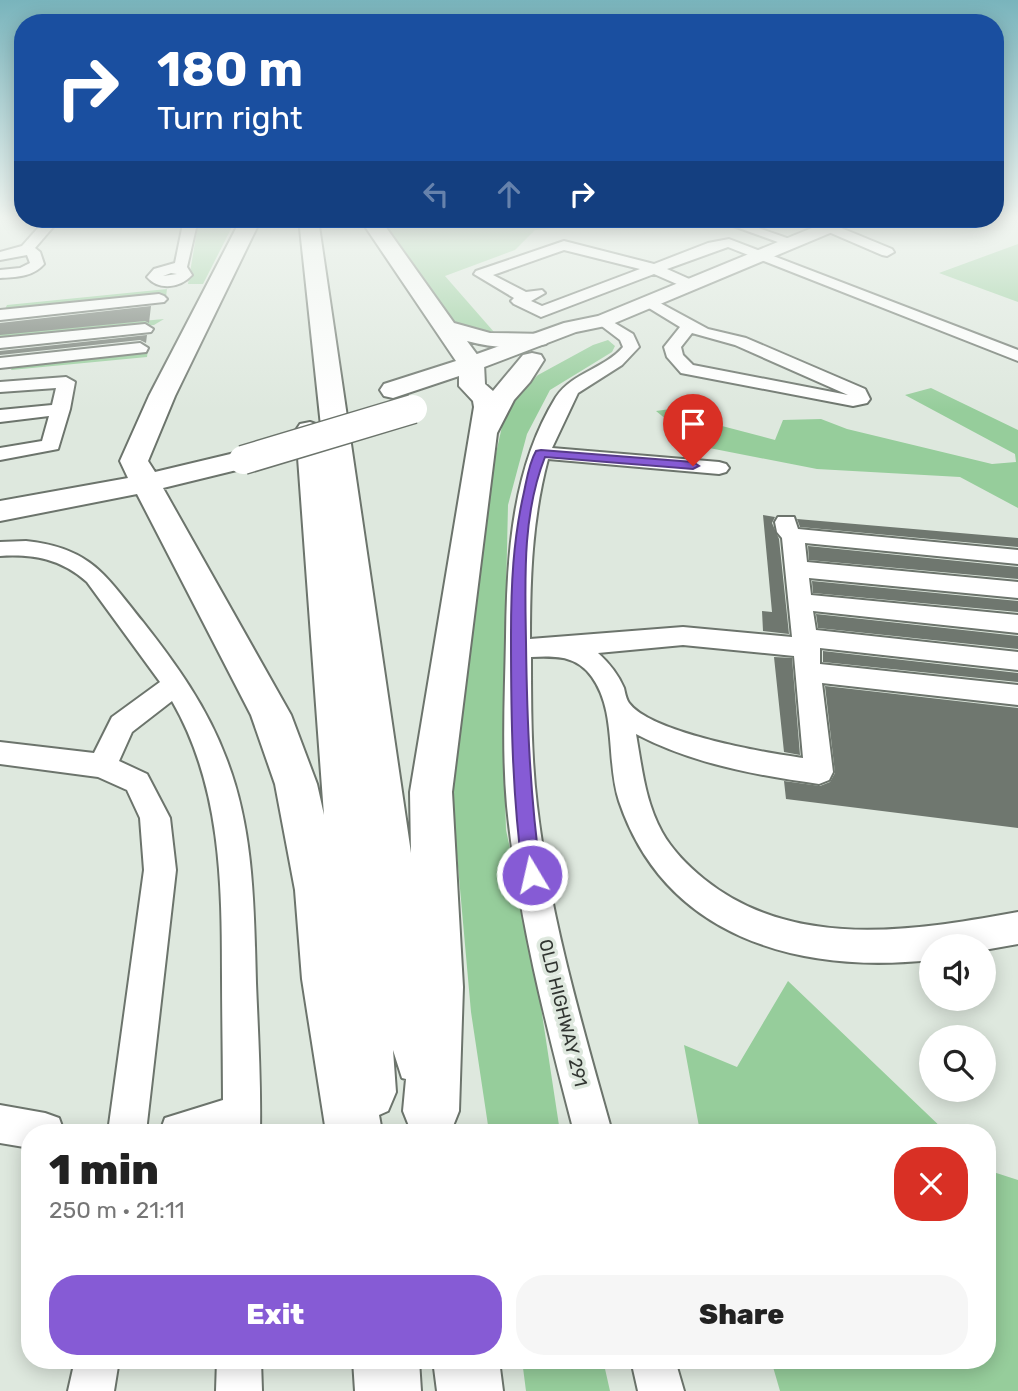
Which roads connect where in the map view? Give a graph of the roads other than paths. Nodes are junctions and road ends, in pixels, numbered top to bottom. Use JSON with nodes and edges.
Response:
{"nodes":[{"id":1,"x":220,"y":281,"type":"edge"},
{"id":2,"x":296,"y":281,"type":"edge"},
{"id":3,"x":317,"y":281,"type":"edge"},
{"id":4,"x":414,"y":281,"type":"edge"},
{"id":5,"x":494,"y":281,"type":"edge"},
{"id":6,"x":621,"y":281,"type":"edge"},
{"id":7,"x":682,"y":281,"type":"edge"},
{"id":8,"x":701,"y":281,"type":"edge"},
{"id":9,"x":827,"y":281,"type":"edge"},
{"id":10,"x":691,"y":285,"type":"junction"},
{"id":11,"x":549,"y":289,"type":"dead end"},
{"id":12,"x":526,"y":298,"type":"junction"},
{"id":13,"x":159,"y":299,"type":"dead end"},
{"id":14,"x":649,"y":302,"type":"junction"},
{"id":15,"x":78,"y":307,"type":"junction"},
{"id":16,"x":299,"y":313,"type":"dead end"},
{"id":17,"x":0,"y":315,"type":"edge"},
{"id":18,"x":603,"y":321,"type":"junction"},
{"id":19,"x":150,"y":323,"type":"dead end"},
{"id":20,"x":690,"y":327,"type":"junction"},
{"id":21,"x":447,"y":328,"type":"junction"},
{"id":22,"x":67,"y":331,"type":"junction"},
{"id":23,"x":0,"y":332,"type":"edge"},
{"id":24,"x":0,"y":344,"type":"edge"},
{"id":25,"x":140,"y":348,"type":"dead end"},
{"id":26,"x":535,"y":350,"type":"junction"},
{"id":27,"x":1018,"y":356,"type":"edge"},
{"id":28,"x":58,"y":357,"type":"junction"},
{"id":29,"x":0,"y":363,"type":"edge"},
{"id":30,"x":472,"y":375,"type":"junction"},
{"id":31,"x":0,"y":387,"type":"edge"},
{"id":32,"x":307,"y":408,"type":"dead end"},
{"id":33,"x":61,"y":409,"type":"junction"},
{"id":34,"x":0,"y":416,"type":"edge"},
{"id":35,"x":146,"y":430,"type":"junction"},
{"id":36,"x":483,"y":434,"type":"junction"},
{"id":37,"x":541,"y":453,"type":"junction"},
{"id":38,"x":0,"y":454,"type":"edge"},
{"id":39,"x":719,"y":468,"type":"dead end"},
{"id":40,"x":96,"y":469,"type":"junction"},
{"id":41,"x":139,"y":473,"type":"junction"},
{"id":42,"x":0,"y":488,"type":"edge"},
{"id":43,"x":69,"y":499,"type":"junction"},
{"id":44,"x":0,"y":510,"type":"edge"},
{"id":45,"x":166,"y":524,"type":"junction"},
{"id":46,"x":0,"y":549,"type":"edge"},
{"id":47,"x":959,"y":551,"type":"junction"},
{"id":48,"x":1018,"y":557,"type":"edge"},
{"id":49,"x":797,"y":569,"type":"junction"},
{"id":50,"x":970,"y":585,"type":"junction"},
{"id":51,"x":1018,"y":590,"type":"edge"},
{"id":52,"x":802,"y":602,"type":"junction"},
{"id":53,"x":981,"y":620,"type":"junction"},
{"id":54,"x":1018,"y":624,"type":"edge"},
{"id":55,"x":563,"y":647,"type":"junction"},
{"id":56,"x":518,"y":648,"type":"junction"},
{"id":57,"x":807,"y":653,"type":"junction"},
{"id":58,"x":1006,"y":660,"type":"edge"},
{"id":59,"x":174,"y":685,"type":"junction"},
{"id":60,"x":1012,"y":694,"type":"edge"},
{"id":61,"x":617,"y":709,"type":"junction"},
{"id":62,"x":0,"y":753,"type":"edge"},
{"id":63,"x":102,"y":766,"type":"junction"},
{"id":64,"x":1018,"y":928,"type":"edge"},
{"id":65,"x":433,"y":1121,"type":"edge"},
{"id":66,"x":241,"y":1123,"type":"edge"},
{"id":67,"x":0,"y":1124,"type":"edge"},
{"id":68,"x":128,"y":1124,"type":"edge"},
{"id":69,"x":353,"y":1124,"type":"edge"},
{"id":70,"x":370,"y":1124,"type":"edge"},
{"id":71,"x":591,"y":1124,"type":"edge"},
{"id":72,"x":21,"y":1128,"type":"edge"},
{"id":73,"x":95,"y":1369,"type":"edge"},
{"id":74,"x":239,"y":1369,"type":"edge"},
{"id":75,"x":387,"y":1369,"type":"edge"},
{"id":76,"x":467,"y":1369,"type":"edge"},
{"id":77,"x":655,"y":1369,"type":"edge"},
{"id":78,"x":91,"y":1391,"type":"edge"},
{"id":79,"x":239,"y":1391,"type":"edge"},
{"id":80,"x":388,"y":1391,"type":"edge"},
{"id":81,"x":470,"y":1391,"type":"edge"},
{"id":82,"x":661,"y":1391,"type":"edge"}],
"edges":[{"from":1,"to":35,"type":"highway"},
{"from":2,"to":16,"type":"highway"},
{"from":3,"to":65,"type":"highway"},
{"from":4,"to":21,"type":"highway"},
{"from":5,"to":12,"type":"street"},
{"from":6,"to":12,"type":"street"},
{"from":7,"to":10,"type":"street"},
{"from":8,"to":10,"type":"main road"},
{"from":9,"to":27,"type":"street"},
{"from":10,"to":14,"type":"main road"},
{"from":11,"to":12,"type":"street"},
{"from":13,"to":15,"type":"street"},
{"from":14,"to":18,"type":"main road"},
{"from":14,"to":20,"type":"street"},
{"from":15,"to":17,"type":"street"},
{"from":15,"to":22,"type":"street"},
{"from":18,"to":26,"type":"main road"},
{"from":18,"to":37,"type":"street","name":"OLD HIGHWAY 291"},
{"from":19,"to":22,"type":"street"},
{"from":20,"to":20,"type":"street"},
{"from":21,"to":26,"type":"highway"},
{"from":21,"to":30,"type":"highway"},
{"from":22,"to":23,"type":"street"},
{"from":22,"to":24,"type":"street"},
{"from":22,"to":28,"type":"street"},
{"from":25,"to":28,"type":"street"},
{"from":26,"to":30,"type":"main road"},
{"from":26,"to":36,"type":"highway"},
{"from":28,"to":29,"type":"street"},
{"from":30,"to":36,"type":"highway"},
{"from":30,"to":41,"type":"highway","bridge":true},
{"from":31,"to":33,"type":"street"},
{"from":32,"to":70,"type":"highway"},
{"from":33,"to":34,"type":"street"},
{"from":33,"to":38,"type":"street"},
{"from":35,"to":40,"type":"highway"},
{"from":35,"to":41,"type":"highway"},
{"from":36,"to":65,"type":"highway"},
{"from":37,"to":39,"type":"street"},
{"from":37,"to":56,"type":"street","name":"OLD HIGHWAY 291"},
{"from":40,"to":41,"type":"highway"},
{"from":40,"to":42,"type":"highway"},
{"from":41,"to":43,"type":"highway"},
{"from":41,"to":45,"type":"highway"},
{"from":43,"to":44,"type":"highway"},
{"from":43,"to":45,"type":"highway"},
{"from":45,"to":69,"type":"highway"},
{"from":46,"to":59,"type":"street"},
{"from":47,"to":48,"type":"street"},
{"from":47,"to":49,"type":"street"},
{"from":47,"to":50,"type":"street"},
{"from":49,"to":50,"type":"street"},
{"from":49,"to":52,"type":"street"},
{"from":50,"to":51,"type":"street"},
{"from":50,"to":53,"type":"street"},
{"from":52,"to":53,"type":"street"},
{"from":52,"to":57,"type":"street"},
{"from":53,"to":54,"type":"street"},
{"from":53,"to":58,"type":"street"},
{"from":55,"to":56,"type":"street"},
{"from":55,"to":57,"type":"street"},
{"from":55,"to":61,"type":"street"},
{"from":56,"to":71,"type":"street","name":"OLD HIGHWAY 291"},
{"from":57,"to":58,"type":"street"},
{"from":57,"to":60,"type":"street"},
{"from":57,"to":61,"type":"street"},
{"from":58,"to":60,"type":"street"},
{"from":59,"to":63,"type":"street"},
{"from":59,"to":66,"type":"street"},
{"from":61,"to":64,"type":"street"},
{"from":62,"to":63,"type":"street"},
{"from":63,"to":68,"type":"street"},
{"from":67,"to":72,"type":"street"},
{"from":73,"to":78,"type":"street"},
{"from":74,"to":79,"type":"street"},
{"from":75,"to":80,"type":"highway"},
{"from":76,"to":81,"type":"highway"},
{"from":77,"to":82,"type":"street"}]}
